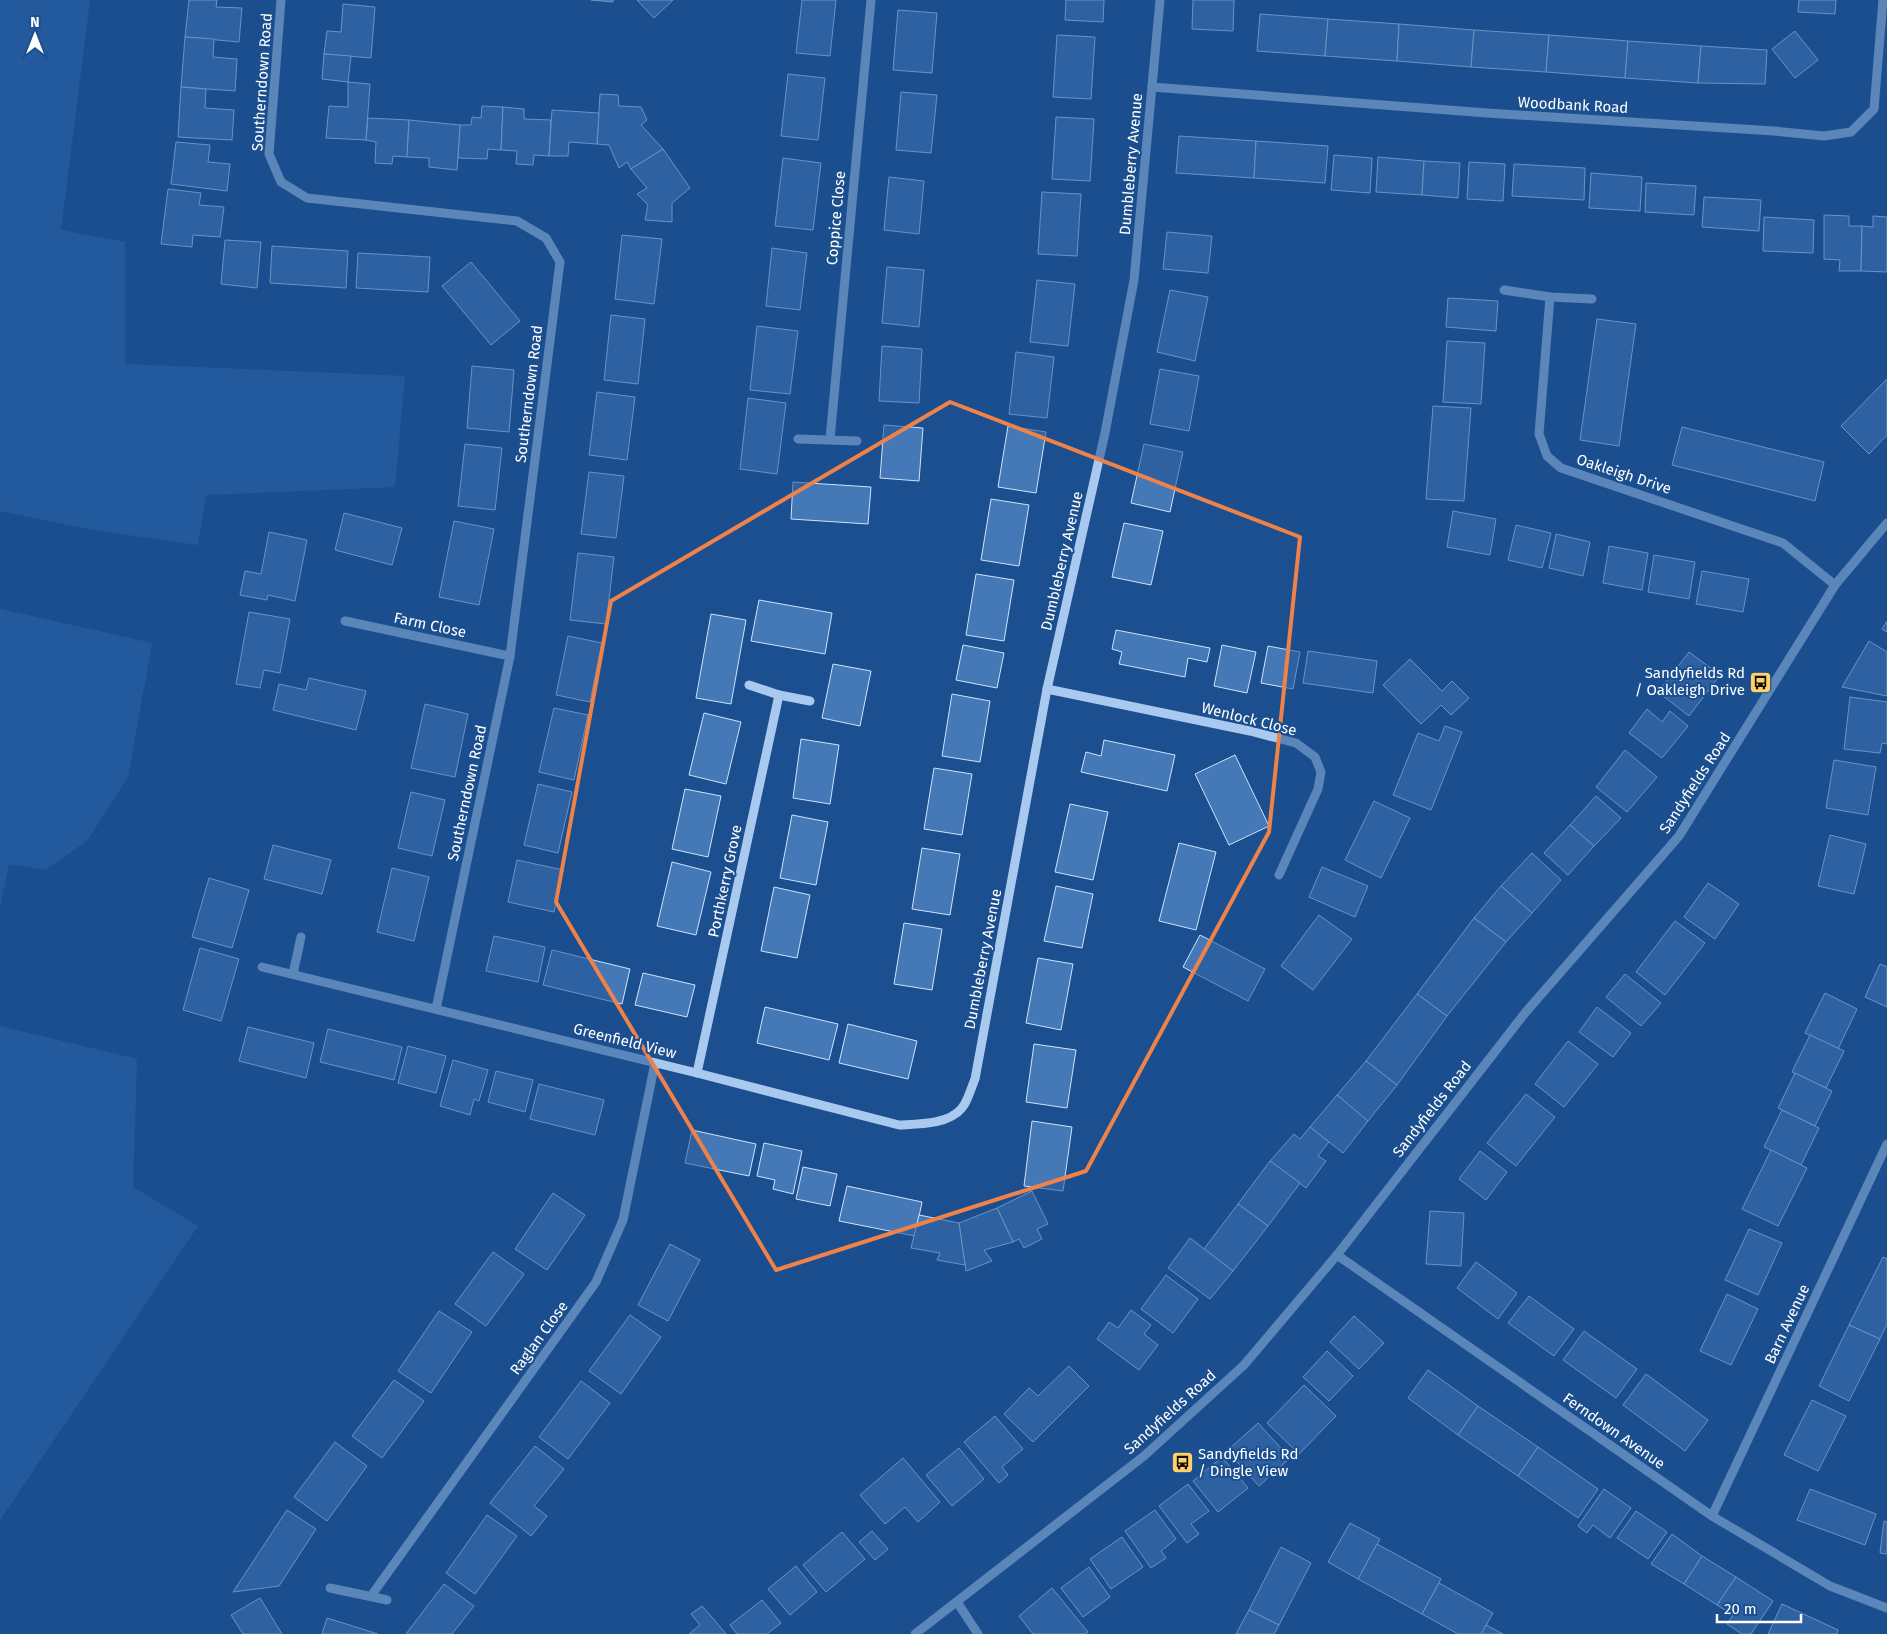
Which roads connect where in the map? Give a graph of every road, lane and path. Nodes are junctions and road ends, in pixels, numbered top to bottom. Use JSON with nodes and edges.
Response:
{"nodes":[{"id":1,"x":281,"y":0,"type":"edge"},
{"id":2,"x":871,"y":0,"type":"edge"},
{"id":3,"x":1160,"y":0,"type":"edge"},
{"id":4,"x":1883,"y":0,"type":"edge"},
{"id":5,"x":1152,"y":87,"type":"junction"},
{"id":6,"x":1504,"y":290,"type":"dead end"},
{"id":7,"x":1550,"y":297,"type":"junction"},
{"id":8,"x":1592,"y":299,"type":"dead end"},
{"id":9,"x":798,"y":439,"type":"dead end"},
{"id":10,"x":830,"y":439,"type":"junction"},
{"id":11,"x":857,"y":441,"type":"dead end"},
{"id":12,"x":1887,"y":523,"type":"edge"},
{"id":13,"x":1835,"y":585,"type":"junction"},
{"id":14,"x":345,"y":621,"type":"dead end"},
{"id":15,"x":510,"y":656,"type":"junction"},
{"id":16,"x":749,"y":685,"type":"dead end"},
{"id":17,"x":1047,"y":689,"type":"junction"},
{"id":18,"x":779,"y":695,"type":"junction"},
{"id":19,"x":810,"y":700,"type":"dead end"},
{"id":20,"x":1279,"y":875,"type":"dead end"},
{"id":21,"x":301,"y":937,"type":"dead end"},
{"id":22,"x":262,"y":967,"type":"dead end"},
{"id":23,"x":293,"y":974,"type":"junction"},
{"id":24,"x":436,"y":1009,"type":"junction"},
{"id":25,"x":655,"y":1063,"type":"junction"},
{"id":26,"x":698,"y":1073,"type":"junction"},
{"id":27,"x":950,"y":1117,"type":"joint"},
{"id":28,"x":1887,"y":1144,"type":"edge"},
{"id":29,"x":1337,"y":1255,"type":"junction"},
{"id":30,"x":1712,"y":1516,"type":"junction"},
{"id":31,"x":330,"y":1588,"type":"dead end"},
{"id":32,"x":371,"y":1596,"type":"junction"},
{"id":33,"x":387,"y":1600,"type":"dead end"},
{"id":34,"x":957,"y":1602,"type":"junction"},
{"id":35,"x":1887,"y":1608,"type":"edge"},
{"id":36,"x":915,"y":1634,"type":"edge"},
{"id":37,"x":978,"y":1634,"type":"edge"}],
"edges":[{"from":1,"to":15,"type":"street","name":"Southerndown Road"},
{"from":2,"to":10,"type":"street","name":"Coppice Close"},
{"from":3,"to":5,"type":"street","name":"Dumbleberry Avenue"},
{"from":4,"to":5,"type":"street","name":"Woodbank Road"},
{"from":5,"to":17,"type":"street","name":"Dumbleberry Avenue"},
{"from":6,"to":7,"type":"street"},
{"from":7,"to":8,"type":"street"},
{"from":7,"to":13,"type":"street","name":"Oakleigh Drive"},
{"from":9,"to":10,"type":"street"},
{"from":10,"to":11,"type":"street"},
{"from":12,"to":13,"type":"street","name":"Sandyfields Road"},
{"from":13,"to":29,"type":"street","name":"Sandyfields Road"},
{"from":14,"to":15,"type":"street","name":"Farm Close"},
{"from":15,"to":24,"type":"street","name":"Southerndown Road"},
{"from":16,"to":18,"type":"street"},
{"from":17,"to":20,"type":"street","name":"Wenlock Close"},
{"from":17,"to":27,"type":"street","name":"Dumbleberry Avenue"},
{"from":18,"to":19,"type":"street"},
{"from":18,"to":26,"type":"street","name":"Porthkerry Grove"},
{"from":21,"to":23,"type":"street"},
{"from":22,"to":23,"type":"street","name":"Greenfield View"},
{"from":23,"to":24,"type":"street","name":"Greenfield View"},
{"from":24,"to":25,"type":"street","name":"Greenfield View"},
{"from":25,"to":26,"type":"street","name":"Greenfield View"},
{"from":25,"to":32,"type":"street","name":"Raglan Close"},
{"from":26,"to":27,"type":"street","name":"Greenfield View"},
{"from":28,"to":30,"type":"street","name":"Barn Avenue"},
{"from":29,"to":30,"type":"street","name":"Ferndown Avenue"},
{"from":29,"to":34,"type":"street","name":"Sandyfields Road"},
{"from":30,"to":35,"type":"street","name":"Ferndown Avenue"},
{"from":31,"to":32,"type":"street"},
{"from":32,"to":33,"type":"street"},
{"from":34,"to":36,"type":"street","name":"Sandyfields Road"},
{"from":34,"to":37,"type":"street"}]}
